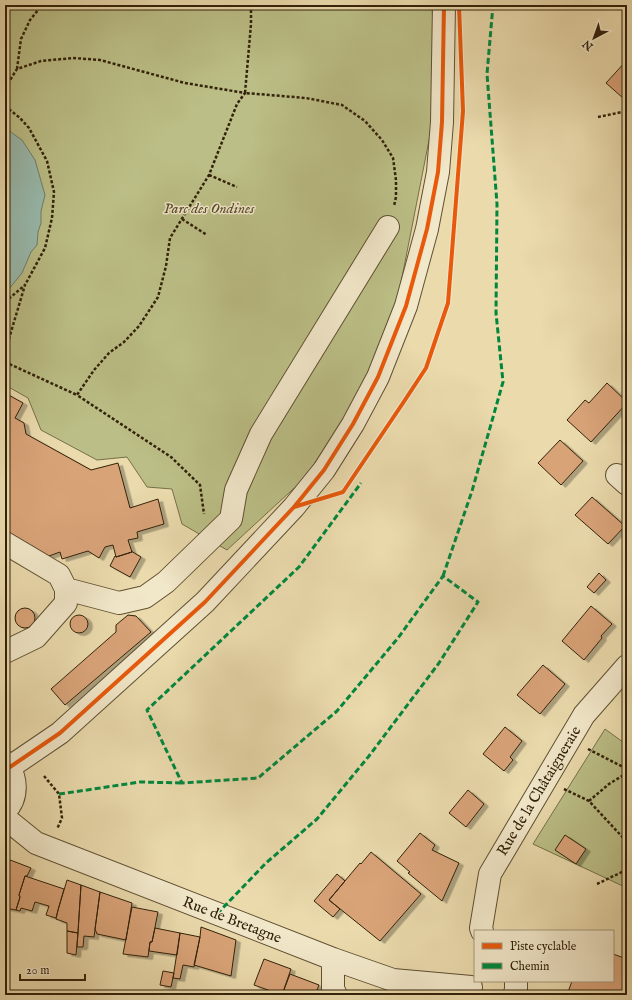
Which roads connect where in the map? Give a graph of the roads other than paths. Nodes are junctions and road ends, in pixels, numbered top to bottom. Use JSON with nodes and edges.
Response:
{"nodes":[{"id":1,"x":444,"y":5,"type":"edge"},
{"id":2,"x":388,"y":227,"type":"road end"},
{"id":3,"x":5,"y":543,"type":"edge"},
{"id":4,"x":66,"y":589,"type":"junction"},
{"id":5,"x":5,"y":652,"type":"edge"},
{"id":6,"x":627,"y":666,"type":"edge"},
{"id":7,"x":7,"y":764,"type":"edge"},
{"id":8,"x":5,"y":811,"type":"edge"},
{"id":9,"x":5,"y":818,"type":"edge"},
{"id":10,"x":482,"y":930,"type":"edge"},
{"id":11,"x":333,"y":959,"type":"junction"},
{"id":12,"x":516,"y":982,"type":"edge"},
{"id":13,"x":473,"y":985,"type":"edge"},
{"id":14,"x":336,"y":995,"type":"edge"},
{"id":15,"x":514,"y":995,"type":"edge"}],
"edges":[{"from":1,"to":7,"type":"street"},
{"from":2,"to":4,"type":"street"},
{"from":3,"to":4,"type":"street"},
{"from":4,"to":5,"type":"street"},
{"from":6,"to":10,"type":"street","name":"Rue de la Châtaigneraie"},
{"from":7,"to":8,"type":"street"},
{"from":9,"to":11,"type":"street","name":"Rue de Bretagne"},
{"from":11,"to":13,"type":"street","name":"Rue de Bretagne"},
{"from":11,"to":14,"type":"street"},
{"from":12,"to":15,"type":"street"}]}
